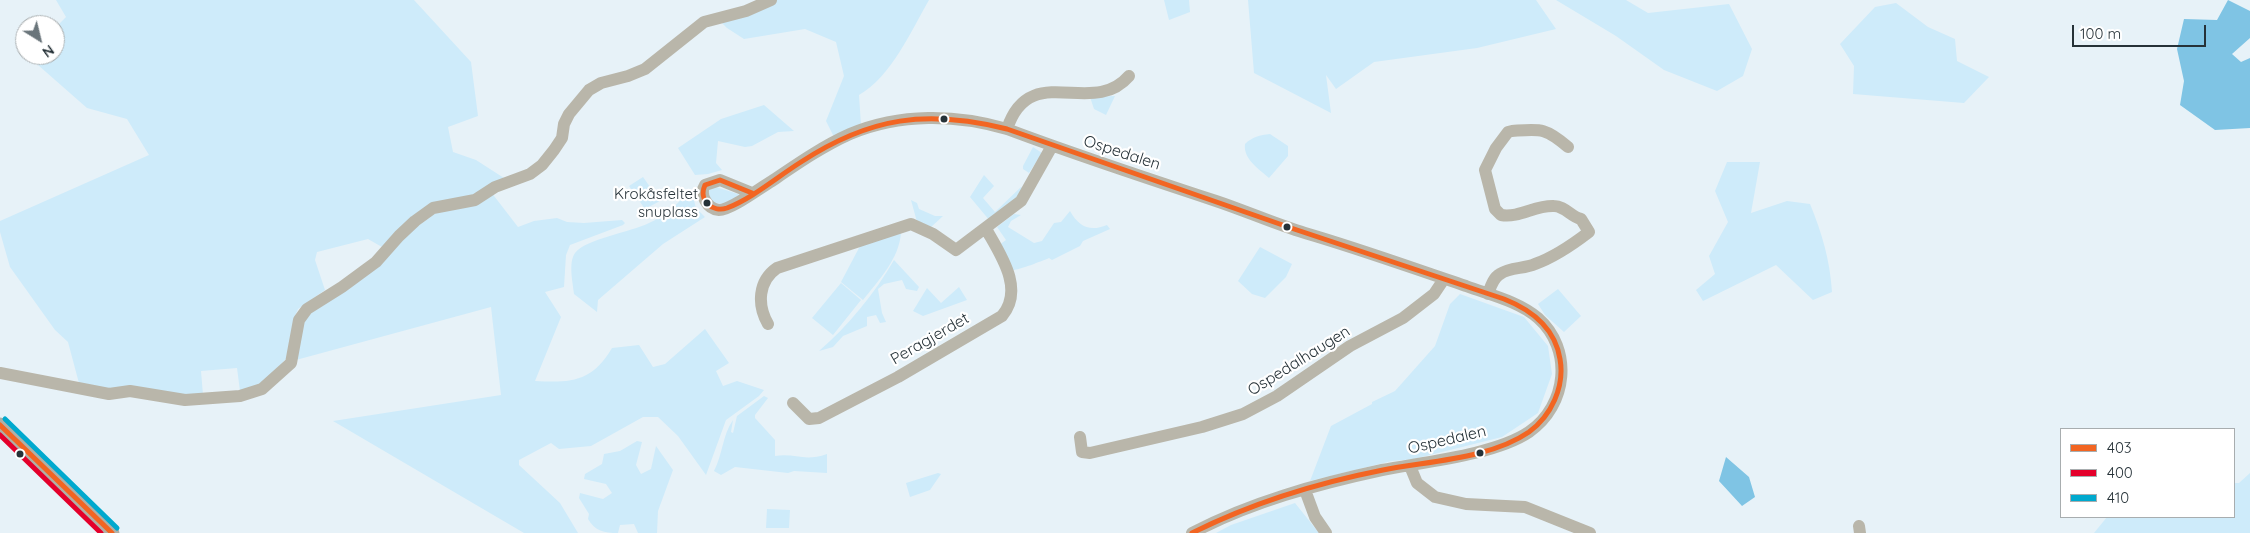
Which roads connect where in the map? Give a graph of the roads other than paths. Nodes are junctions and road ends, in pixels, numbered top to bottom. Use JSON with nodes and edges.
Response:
{"nodes":[{"id":1,"x":771,"y":0,"type":"edge"},
{"id":2,"x":1129,"y":76,"type":"dead end"},
{"id":3,"x":1006,"y":130,"type":"junction"},
{"id":4,"x":1052,"y":146,"type":"junction"},
{"id":5,"x":1568,"y":147,"type":"dead end"},
{"id":6,"x":752,"y":193,"type":"dead end"},
{"id":7,"x":986,"y":229,"type":"junction"},
{"id":8,"x":1444,"y":279,"type":"junction"},
{"id":9,"x":1488,"y":294,"type":"junction"},
{"id":10,"x":768,"y":324,"type":"dead end"},
{"id":11,"x":0,"y":373,"type":"edge"},
{"id":12,"x":793,"y":402,"type":"dead end"},
{"id":13,"x":0,"y":425,"type":"edge"},
{"id":14,"x":1080,"y":437,"type":"dead end"},
{"id":15,"x":1410,"y":466,"type":"junction"},
{"id":16,"x":1305,"y":490,"type":"junction"},
{"id":17,"x":112,"y":533,"type":"edge"},
{"id":18,"x":1192,"y":533,"type":"edge"},
{"id":19,"x":1326,"y":533,"type":"edge"},
{"id":20,"x":1590,"y":533,"type":"edge"}],
"edges":[{"from":1,"to":11,"type":"street"},
{"from":2,"to":3,"type":"street"},
{"from":3,"to":4,"type":"street","name":"Ospedalen"},
{"from":3,"to":6,"type":"street","name":"Ospedalen"},
{"from":4,"to":7,"type":"street"},
{"from":4,"to":8,"type":"street","name":"Ospedalen"},
{"from":5,"to":9,"type":"street"},
{"from":7,"to":10,"type":"street"},
{"from":7,"to":12,"type":"street","name":"Peragjerdet"},
{"from":8,"to":9,"type":"street","name":"Ospedalen"},
{"from":8,"to":14,"type":"street","name":"Ospedalhaugen"},
{"from":9,"to":15,"type":"street","name":"Ospedalen"},
{"from":13,"to":17,"type":"main road"},
{"from":15,"to":16,"type":"street","name":"Ospedalen"},
{"from":15,"to":20,"type":"street"},
{"from":16,"to":18,"type":"street","name":"Ospedalen"},
{"from":16,"to":19,"type":"street"}]}
